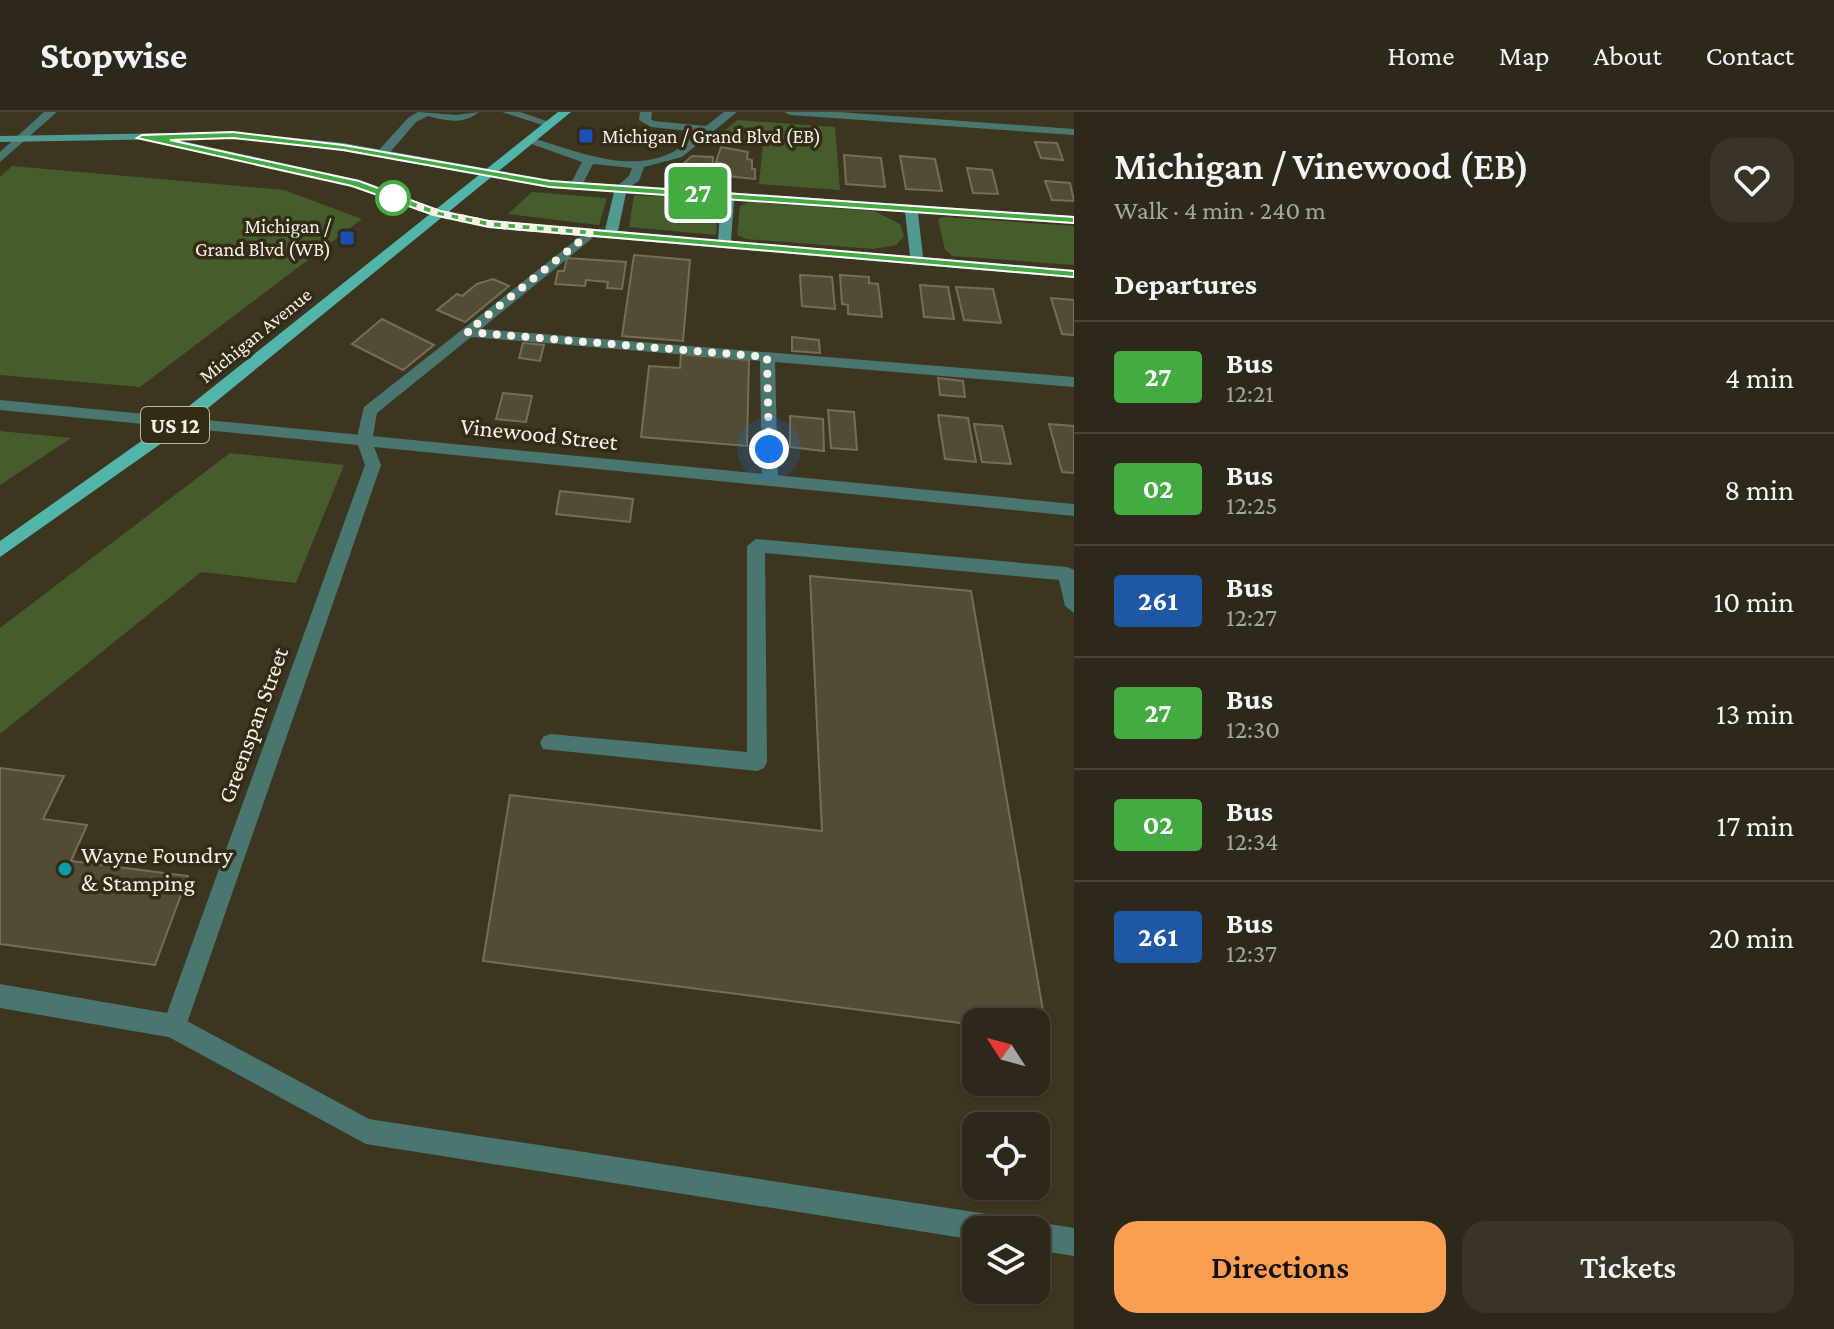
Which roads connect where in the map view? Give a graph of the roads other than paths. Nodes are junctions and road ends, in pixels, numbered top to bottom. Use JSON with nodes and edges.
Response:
{"nodes":[{"id":1,"x":51,"y":112,"type":"edge"},
{"id":2,"x":426,"y":112,"type":"edge"},
{"id":3,"x":473,"y":112,"type":"edge"},
{"id":4,"x":508,"y":112,"type":"edge"},
{"id":5,"x":565,"y":112,"type":"edge"},
{"id":6,"x":646,"y":112,"type":"edge"},
{"id":7,"x":731,"y":112,"type":"edge"},
{"id":8,"x":790,"y":112,"type":"edge"},
{"id":9,"x":549,"y":124,"type":"junction"},
{"id":10,"x":707,"y":130,"type":"junction"},
{"id":11,"x":1074,"y":132,"type":"edge"},
{"id":12,"x":142,"y":138,"type":"junction"},
{"id":13,"x":0,"y":139,"type":"edge"},
{"id":14,"x":21,"y":140,"type":"junction"},
{"id":15,"x":529,"y":141,"type":"junction"},
{"id":16,"x":382,"y":154,"type":"junction"},
{"id":17,"x":0,"y":158,"type":"edge"},
{"id":18,"x":589,"y":160,"type":"junction"},
{"id":19,"x":329,"y":161,"type":"junction"},
{"id":20,"x":639,"y":165,"type":"junction"},
{"id":21,"x":489,"y":173,"type":"junction"},
{"id":22,"x":576,"y":185,"type":"junction"},
{"id":23,"x":621,"y":188,"type":"junction"},
{"id":24,"x":728,"y":194,"type":"junction"},
{"id":25,"x":911,"y":208,"type":"junction"},
{"id":26,"x":437,"y":213,"type":"junction"},
{"id":27,"x":1074,"y":220,"type":"edge"},
{"id":28,"x":590,"y":233,"type":"junction"},
{"id":29,"x":611,"y":234,"type":"junction"},
{"id":30,"x":724,"y":244,"type":"junction"},
{"id":31,"x":917,"y":261,"type":"junction"},
{"id":32,"x":1074,"y":274,"type":"edge"},
{"id":33,"x":467,"y":332,"type":"junction"},
{"id":34,"x":767,"y":357,"type":"junction"},
{"id":35,"x":1074,"y":382,"type":"edge"},
{"id":36,"x":0,"y":405,"type":"edge"},
{"id":37,"x":180,"y":422,"type":"junction"},
{"id":38,"x":364,"y":441,"type":"junction"},
{"id":39,"x":770,"y":480,"type":"junction"},
{"id":40,"x":1074,"y":510,"type":"edge"},
{"id":41,"x":0,"y":550,"type":"edge"},
{"id":42,"x":1074,"y":606,"type":"edge"},
{"id":43,"x":550,"y":743,"type":"dead end"},
{"id":44,"x":0,"y":996,"type":"edge"},
{"id":45,"x":174,"y":1026,"type":"junction"},
{"id":46,"x":962,"y":1224,"type":"edge"},
{"id":47,"x":1050,"y":1238,"type":"edge"},
{"id":48,"x":1074,"y":1242,"type":"edge"}],
"edges":[{"from":1,"to":14,"type":"street"},
{"from":2,"to":3,"type":"street"},
{"from":2,"to":16,"type":"street"},
{"from":4,"to":9,"type":"street"},
{"from":5,"to":9,"type":"main road","name":"Michigan Avenue","number":"US 12"},
{"from":6,"to":10,"type":"street"},
{"from":7,"to":10,"type":"street"},
{"from":8,"to":11,"type":"street"},
{"from":9,"to":15,"type":"main road","name":"Michigan Avenue","number":"US 12"},
{"from":10,"to":20,"type":"street"},
{"from":12,"to":14,"type":"street"},
{"from":12,"to":19,"type":"street"},
{"from":12,"to":19,"type":"street"},
{"from":13,"to":14,"type":"street"},
{"from":14,"to":17,"type":"street"},
{"from":15,"to":18,"type":"street"},
{"from":15,"to":21,"type":"main road","name":"Michigan Avenue","number":"US 12"},
{"from":16,"to":19,"type":"street"},
{"from":16,"to":21,"type":"street"},
{"from":18,"to":20,"type":"street"},
{"from":18,"to":22,"type":"street"},
{"from":19,"to":26,"type":"street"},
{"from":20,"to":23,"type":"street"},
{"from":21,"to":22,"type":"street"},
{"from":21,"to":26,"type":"main road","name":"Michigan Avenue","number":"US 12"},
{"from":22,"to":23,"type":"street"},
{"from":23,"to":24,"type":"street"},
{"from":23,"to":29,"type":"street"},
{"from":24,"to":25,"type":"street"},
{"from":24,"to":30,"type":"street"},
{"from":25,"to":27,"type":"street"},
{"from":25,"to":31,"type":"street"},
{"from":26,"to":28,"type":"street"},
{"from":26,"to":37,"type":"main road","name":"Michigan Avenue","number":"US 12"},
{"from":28,"to":29,"type":"street"},
{"from":28,"to":33,"type":"street"},
{"from":29,"to":30,"type":"street"},
{"from":30,"to":31,"type":"street"},
{"from":31,"to":32,"type":"street"},
{"from":33,"to":34,"type":"street"},
{"from":33,"to":38,"type":"street"},
{"from":34,"to":35,"type":"street"},
{"from":34,"to":39,"type":"street"},
{"from":36,"to":37,"type":"street","name":"Vinewood Street"},
{"from":37,"to":38,"type":"street","name":"Vinewood Street"},
{"from":37,"to":41,"type":"main road","name":"Michigan Avenue","number":"US 12"},
{"from":38,"to":39,"type":"street","name":"Vinewood Street"},
{"from":38,"to":45,"type":"street","name":"Greenspan Street"},
{"from":39,"to":40,"type":"street","name":"Vinewood Street"},
{"from":42,"to":43,"type":"street"},
{"from":44,"to":45,"type":"street"},
{"from":45,"to":46,"type":"street"},
{"from":47,"to":48,"type":"street"}]}
